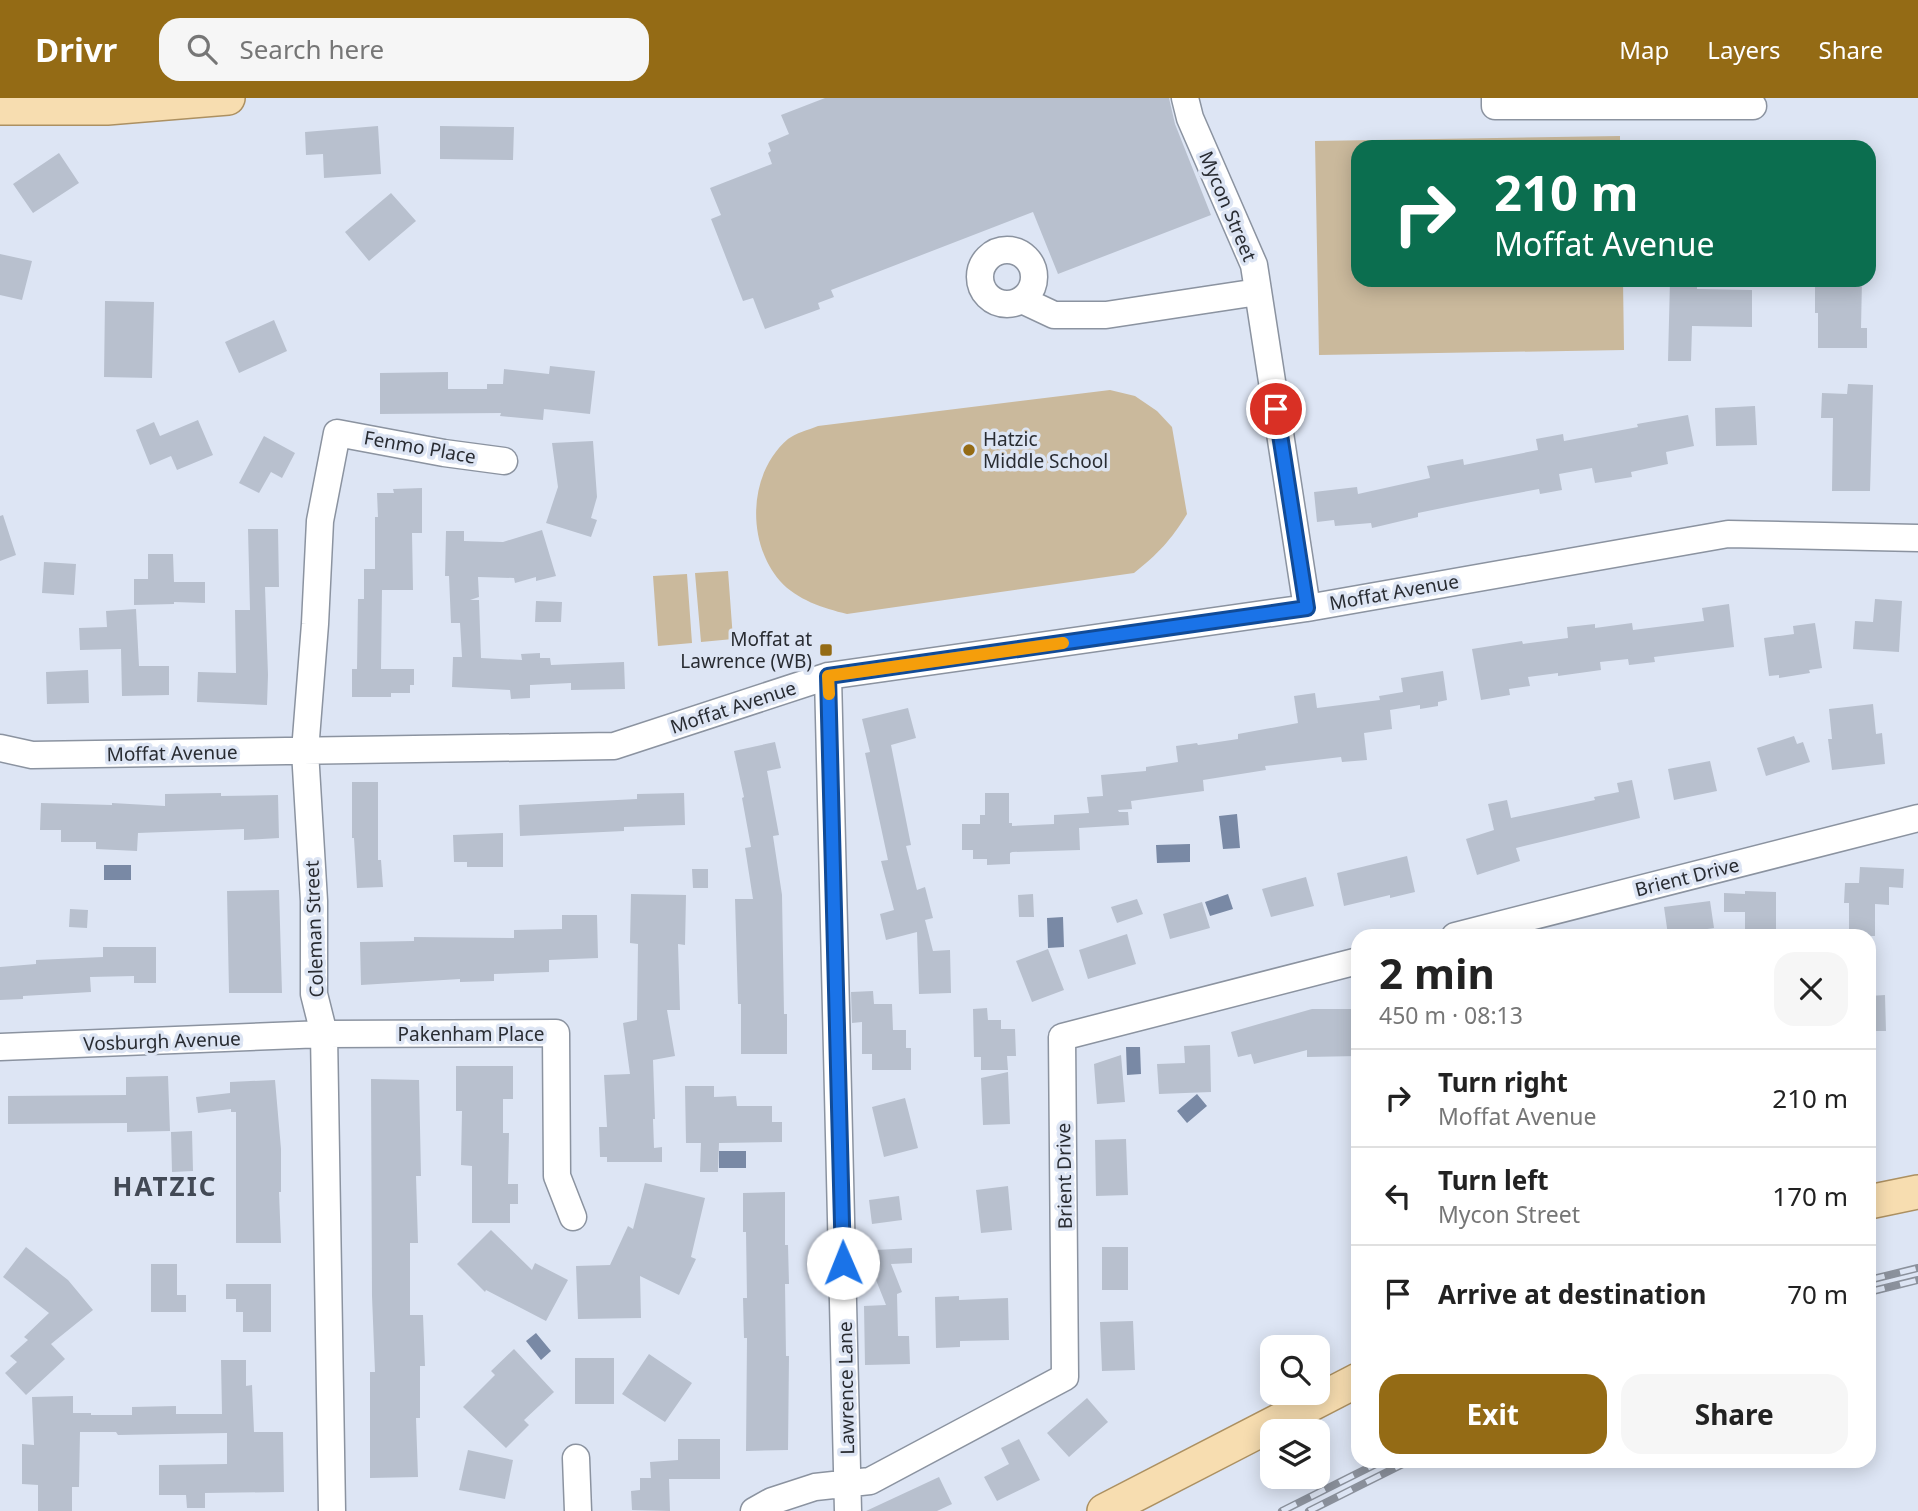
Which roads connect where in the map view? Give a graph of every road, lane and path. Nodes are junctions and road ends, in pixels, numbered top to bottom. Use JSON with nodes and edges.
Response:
{"nodes":[{"id":1,"x":228,"y":98,"type":"edge"},
{"id":2,"x":1185,"y":98,"type":"edge"},
{"id":3,"x":1495,"y":98,"type":"edge"},
{"id":4,"x":1753,"y":106,"type":"dead end"},
{"id":5,"x":0,"y":108,"type":"edge"},
{"id":6,"x":1258,"y":292,"type":"junction"},
{"id":7,"x":1022,"y":300,"type":"dead end"},
{"id":8,"x":337,"y":433,"type":"joint"},
{"id":9,"x":504,"y":461,"type":"dead end"},
{"id":10,"x":1918,"y":538,"type":"edge"},
{"id":11,"x":1307,"y":608,"type":"junction"},
{"id":12,"x":828,"y":676,"type":"junction"},
{"id":13,"x":0,"y":748,"type":"edge"},
{"id":14,"x":305,"y":751,"type":"junction"},
{"id":15,"x":1918,"y":818,"type":"edge"},
{"id":16,"x":1482,"y":929,"type":"edge"},
{"id":17,"x":1351,"y":963,"type":"edge"},
{"id":18,"x":324,"y":1034,"type":"junction"},
{"id":19,"x":0,"y":1047,"type":"edge"},
{"id":20,"x":1918,"y":1192,"type":"edge"},
{"id":21,"x":1876,"y":1201,"type":"edge"},
{"id":22,"x":573,"y":1217,"type":"dead end"},
{"id":23,"x":1351,"y":1384,"type":"edge"},
{"id":24,"x":576,"y":1458,"type":"dead end"},
{"id":25,"x":848,"y":1484,"type":"junction"},
{"id":26,"x":332,"y":1511,"type":"edge"},
{"id":27,"x":578,"y":1511,"type":"edge"},
{"id":28,"x":754,"y":1511,"type":"edge"},
{"id":29,"x":849,"y":1511,"type":"edge"},
{"id":30,"x":1104,"y":1511,"type":"edge"}],
"edges":[{"from":1,"to":5,"type":"main road"},
{"from":2,"to":6,"type":"street","name":"Mycon Street"},
{"from":3,"to":4,"type":"street"},
{"from":6,"to":7,"type":"street"},
{"from":6,"to":11,"type":"street","name":"Mycon Street"},
{"from":8,"to":9,"type":"street","name":"Fenmo Place"},
{"from":8,"to":14,"type":"street","name":"Coleman Street"},
{"from":10,"to":11,"type":"street","name":"Moffat Avenue"},
{"from":11,"to":12,"type":"street","name":"Moffat Avenue"},
{"from":12,"to":14,"type":"street","name":"Moffat Avenue"},
{"from":12,"to":25,"type":"street","name":"Lawrence Lane"},
{"from":13,"to":14,"type":"street","name":"Moffat Avenue"},
{"from":14,"to":18,"type":"street","name":"Coleman Street"},
{"from":15,"to":16,"type":"street","name":"Brient Drive"},
{"from":17,"to":25,"type":"street","name":"Brient Drive"},
{"from":18,"to":19,"type":"street","name":"Vosburgh Avenue"},
{"from":18,"to":22,"type":"street","name":"Pakenham Place"},
{"from":18,"to":26,"type":"street","name":"Coleman Street"},
{"from":20,"to":21,"type":"main road"},
{"from":23,"to":30,"type":"main road"},
{"from":24,"to":27,"type":"street"},
{"from":25,"to":28,"type":"street"},
{"from":25,"to":29,"type":"street","name":"Lawrence Lane"}]}
